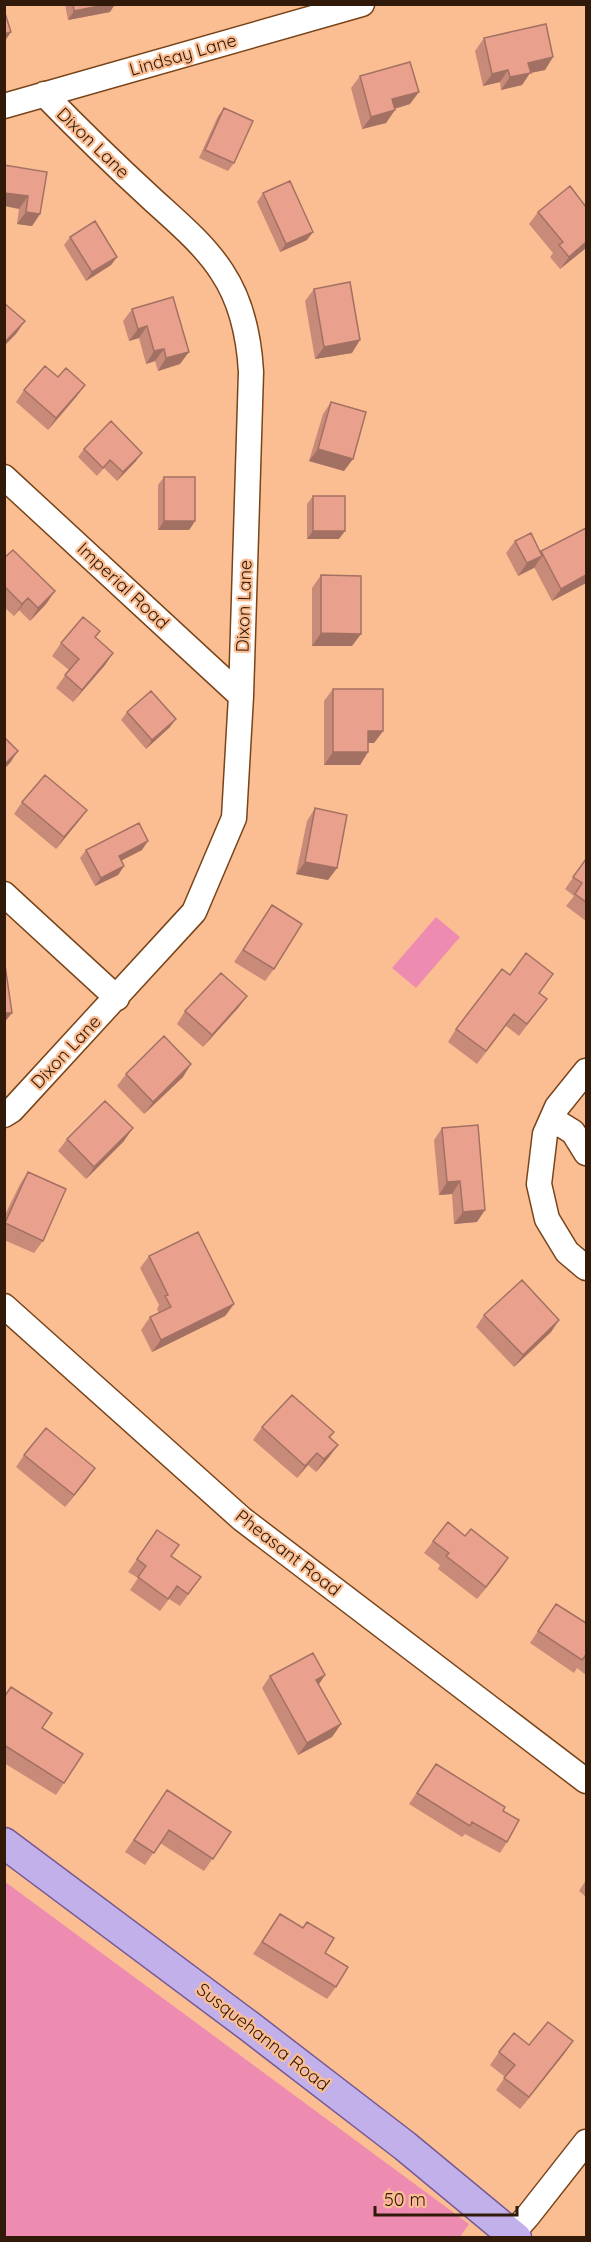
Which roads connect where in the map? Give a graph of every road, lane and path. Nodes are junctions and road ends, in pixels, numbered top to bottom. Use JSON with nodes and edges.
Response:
{"nodes":[{"id":1,"x":362,"y":4,"type":"edge"},
{"id":2,"x":44,"y":94,"type":"junction"},
{"id":3,"x":4,"y":106,"type":"edge"},
{"id":4,"x":4,"y":477,"type":"edge"},
{"id":5,"x":241,"y":696,"type":"junction"},
{"id":6,"x":4,"y":894,"type":"edge"},
{"id":7,"x":117,"y":998,"type":"junction"},
{"id":8,"x":586,"y":1071,"type":"edge"},
{"id":9,"x":4,"y":1115,"type":"edge"},
{"id":10,"x":552,"y":1119,"type":"junction"},
{"id":11,"x":586,"y":1153,"type":"edge"},
{"id":12,"x":586,"y":1268,"type":"edge"},
{"id":13,"x":4,"y":1306,"type":"edge"},
{"id":14,"x":586,"y":1781,"type":"edge"},
{"id":15,"x":4,"y":1843,"type":"edge"},
{"id":16,"x":586,"y":2142,"type":"edge"},
{"id":17,"x":512,"y":2236,"type":"edge"}],
"edges":[{"from":1,"to":2,"type":"street","name":"Lindsay Lane"},
{"from":2,"to":3,"type":"street","name":"Lindsay Lane"},
{"from":2,"to":5,"type":"street","name":"Dixon Lane"},
{"from":4,"to":5,"type":"street","name":"Imperial Road"},
{"from":5,"to":7,"type":"street","name":"Dixon Lane"},
{"from":6,"to":7,"type":"street"},
{"from":7,"to":9,"type":"street","name":"Dixon Lane"},
{"from":8,"to":10,"type":"street"},
{"from":10,"to":11,"type":"street"},
{"from":10,"to":12,"type":"street"},
{"from":13,"to":14,"type":"street","name":"Pheasant Road"},
{"from":15,"to":17,"type":"main road","name":"Susquehanna Road"},
{"from":16,"to":17,"type":"street"}]}
